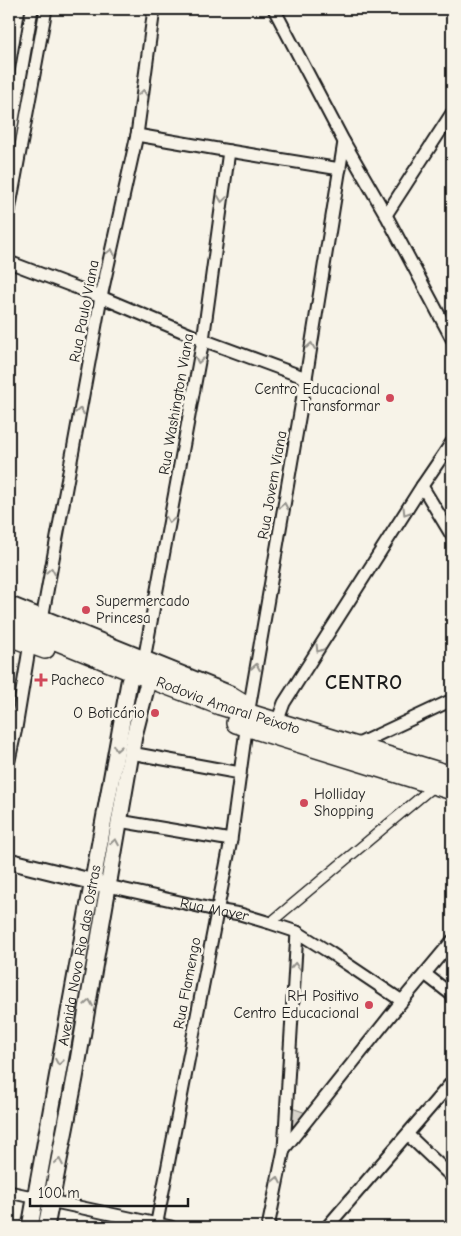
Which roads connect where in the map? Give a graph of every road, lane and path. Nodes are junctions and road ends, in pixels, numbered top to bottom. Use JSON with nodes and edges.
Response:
{"nodes":[{"id":1,"x":32,"y":9,"type":"edge"},
{"id":2,"x":46,"y":9,"type":"edge"},
{"id":3,"x":154,"y":9,"type":"edge"},
{"id":4,"x":279,"y":11,"type":"edge"},
{"id":5,"x":452,"y":113,"type":"edge"},
{"id":6,"x":137,"y":135,"type":"junction"},
{"id":7,"x":344,"y":142,"type":"junction"},
{"id":8,"x":9,"y":143,"type":"edge"},
{"id":9,"x":229,"y":151,"type":"junction"},
{"id":10,"x":340,"y":168,"type":"junction"},
{"id":11,"x":9,"y":211,"type":"edge"},
{"id":12,"x":386,"y":215,"type":"junction"},
{"id":13,"x":9,"y":262,"type":"edge"},
{"id":14,"x":101,"y":297,"type":"junction"},
{"id":15,"x":452,"y":339,"type":"edge"},
{"id":16,"x":203,"y":340,"type":"junction"},
{"id":17,"x":306,"y":378,"type":"junction"},
{"id":18,"x":452,"y":442,"type":"edge"},
{"id":19,"x":422,"y":486,"type":"junction"},
{"id":20,"x":452,"y":536,"type":"edge"},
{"id":21,"x":9,"y":605,"type":"edge"},
{"id":22,"x":42,"y":619,"type":"junction"},
{"id":23,"x":9,"y":621,"type":"edge"},
{"id":24,"x":9,"y":636,"type":"edge"},
{"id":25,"x":30,"y":643,"type":"junction"},
{"id":26,"x":144,"y":660,"type":"junction"},
{"id":27,"x":129,"y":682,"type":"junction"},
{"id":28,"x":146,"y":689,"type":"junction"},
{"id":29,"x":452,"y":700,"type":"edge"},
{"id":30,"x":247,"y":721,"type":"junction"},
{"id":31,"x":279,"y":730,"type":"junction"},
{"id":32,"x":353,"y":746,"type":"junction"},
{"id":33,"x":131,"y":753,"type":"junction"},
{"id":34,"x":9,"y":760,"type":"edge"},
{"id":35,"x":240,"y":773,"type":"junction"},
{"id":36,"x":452,"y":776,"type":"edge"},
{"id":37,"x":444,"y":787,"type":"edge"},
{"id":38,"x":119,"y":821,"type":"junction"},
{"id":39,"x":230,"y":840,"type":"junction"},
{"id":40,"x":9,"y":861,"type":"edge"},
{"id":41,"x":92,"y":882,"type":"junction"},
{"id":42,"x":108,"y":886,"type":"junction"},
{"id":43,"x":216,"y":910,"type":"junction"},
{"id":44,"x":270,"y":923,"type":"junction"},
{"id":45,"x":297,"y":932,"type":"junction"},
{"id":46,"x":452,"y":941,"type":"edge"},
{"id":47,"x":425,"y":974,"type":"junction"},
{"id":48,"x":452,"y":995,"type":"edge"},
{"id":49,"x":402,"y":1001,"type":"junction"},
{"id":50,"x":452,"y":1082,"type":"edge"},
{"id":51,"x":408,"y":1135,"type":"junction"},
{"id":52,"x":284,"y":1149,"type":"junction"},
{"id":53,"x":452,"y":1177,"type":"edge"},
{"id":54,"x":9,"y":1192,"type":"edge"},
{"id":55,"x":35,"y":1198,"type":"junction"},
{"id":56,"x":51,"y":1201,"type":"junction"},
{"id":57,"x":156,"y":1226,"type":"edge"},
{"id":58,"x":30,"y":1227,"type":"edge"},
{"id":59,"x":46,"y":1227,"type":"edge"},
{"id":60,"x":171,"y":1227,"type":"edge"},
{"id":61,"x":268,"y":1227,"type":"edge"},
{"id":62,"x":327,"y":1227,"type":"edge"}],
"edges":[{"from":1,"to":8,"type":"street"},
{"from":2,"to":11,"type":"street"},
{"from":6,"to":3,"type":"street","name":"Rua Paulo Viana","one_way":true},
{"from":4,"to":7,"type":"street"},
{"from":5,"to":12,"type":"street"},
{"from":6,"to":9,"type":"street"},
{"from":14,"to":6,"type":"street","name":"Rua Paulo Viana","one_way":true},
{"from":7,"to":10,"type":"street","name":"Rua Jovem Viana"},
{"from":7,"to":12,"type":"street"},
{"from":9,"to":10,"type":"street"},
{"from":9,"to":16,"type":"street","name":"Rua Washington Viana","one_way":true},
{"from":17,"to":10,"type":"street","name":"Rua Jovem Viana","one_way":true},
{"from":12,"to":15,"type":"street"},
{"from":13,"to":14,"type":"street"},
{"from":14,"to":16,"type":"street"},
{"from":22,"to":14,"type":"street","name":"Rua Paulo Viana","one_way":true},
{"from":16,"to":17,"type":"street"},
{"from":16,"to":26,"type":"street","name":"Rua Washington Viana","one_way":true},
{"from":30,"to":17,"type":"street","name":"Rua Jovem Viana","one_way":true},
{"from":18,"to":19,"type":"street"},
{"from":19,"to":20,"type":"street"},
{"from":19,"to":31,"type":"street","one_way":true},
{"from":21,"to":22,"type":"main road"},
{"from":22,"to":26,"type":"main road"},
{"from":23,"to":30,"type":"highway","name":"Rodovia Amaral Peixoto"},
{"from":24,"to":25,"type":"highway","name":"Rodovia Amaral Peixoto"},
{"from":25,"to":27,"type":"highway","name":"Rodovia Amaral Peixoto"},
{"from":25,"to":34,"type":"street"},
{"from":26,"to":30,"type":"main road"},
{"from":27,"to":28,"type":"highway","name":"Rodovia Amaral Peixoto"},
{"from":27,"to":41,"type":"street","name":"Avenida Novo Rio das Ostras","one_way":true},
{"from":28,"to":30,"type":"highway","name":"Rodovia Amaral Peixoto"},
{"from":28,"to":33,"type":"street","name":"Avenida Novo Rio das Ostras"},
{"from":29,"to":32,"type":"street"},
{"from":30,"to":31,"type":"highway","name":"Rodovia Amaral Peixoto"},
{"from":30,"to":35,"type":"street","name":"Rua Flamengo"},
{"from":31,"to":32,"type":"highway","name":"Rodovia Amaral Peixoto"},
{"from":31,"to":37,"type":"highway","name":"Rodovia Amaral Peixoto"},
{"from":32,"to":36,"type":"highway","name":"Rodovia Amaral Peixoto"},
{"from":33,"to":35,"type":"street"},
{"from":33,"to":38,"type":"street","name":"Avenida Novo Rio das Ostras"},
{"from":35,"to":39,"type":"street","name":"Rua Flamengo"},
{"from":37,"to":44,"type":"street"},
{"from":38,"to":39,"type":"street"},
{"from":42,"to":38,"type":"street","name":"Avenida Novo Rio das Ostras","one_way":true},
{"from":39,"to":43,"type":"street","name":"Rua Flamengo"},
{"from":40,"to":41,"type":"street","name":"Rua Mayer"},
{"from":41,"to":42,"type":"street","name":"Rua Mayer"},
{"from":41,"to":55,"type":"street","name":"Avenida Novo Rio das Ostras","one_way":true},
{"from":42,"to":43,"type":"street","name":"Rua Mayer"},
{"from":56,"to":42,"type":"street","name":"Avenida Novo Rio das Ostras","one_way":true},
{"from":43,"to":44,"type":"street","name":"Rua Mayer"},
{"from":43,"to":57,"type":"street","name":"Rua Flamengo"},
{"from":44,"to":45,"type":"street","name":"Rua Mayer"},
{"from":45,"to":49,"type":"street","name":"Rua Mayer"},
{"from":52,"to":45,"type":"street","one_way":true},
{"from":46,"to":47,"type":"street"},
{"from":47,"to":48,"type":"street"},
{"from":47,"to":49,"type":"street"},
{"from":49,"to":52,"type":"street"},
{"from":50,"to":51,"type":"street"},
{"from":51,"to":53,"type":"street"},
{"from":51,"to":62,"type":"street"},
{"from":61,"to":52,"type":"street","one_way":true},
{"from":54,"to":55,"type":"street"},
{"from":55,"to":56,"type":"street"},
{"from":55,"to":58,"type":"street","name":"Avenida Novo Rio das Ostras"},
{"from":56,"to":57,"type":"street"},
{"from":56,"to":59,"type":"street","name":"Avenida Novo Rio das Ostras"},
{"from":57,"to":60,"type":"street"}]}
